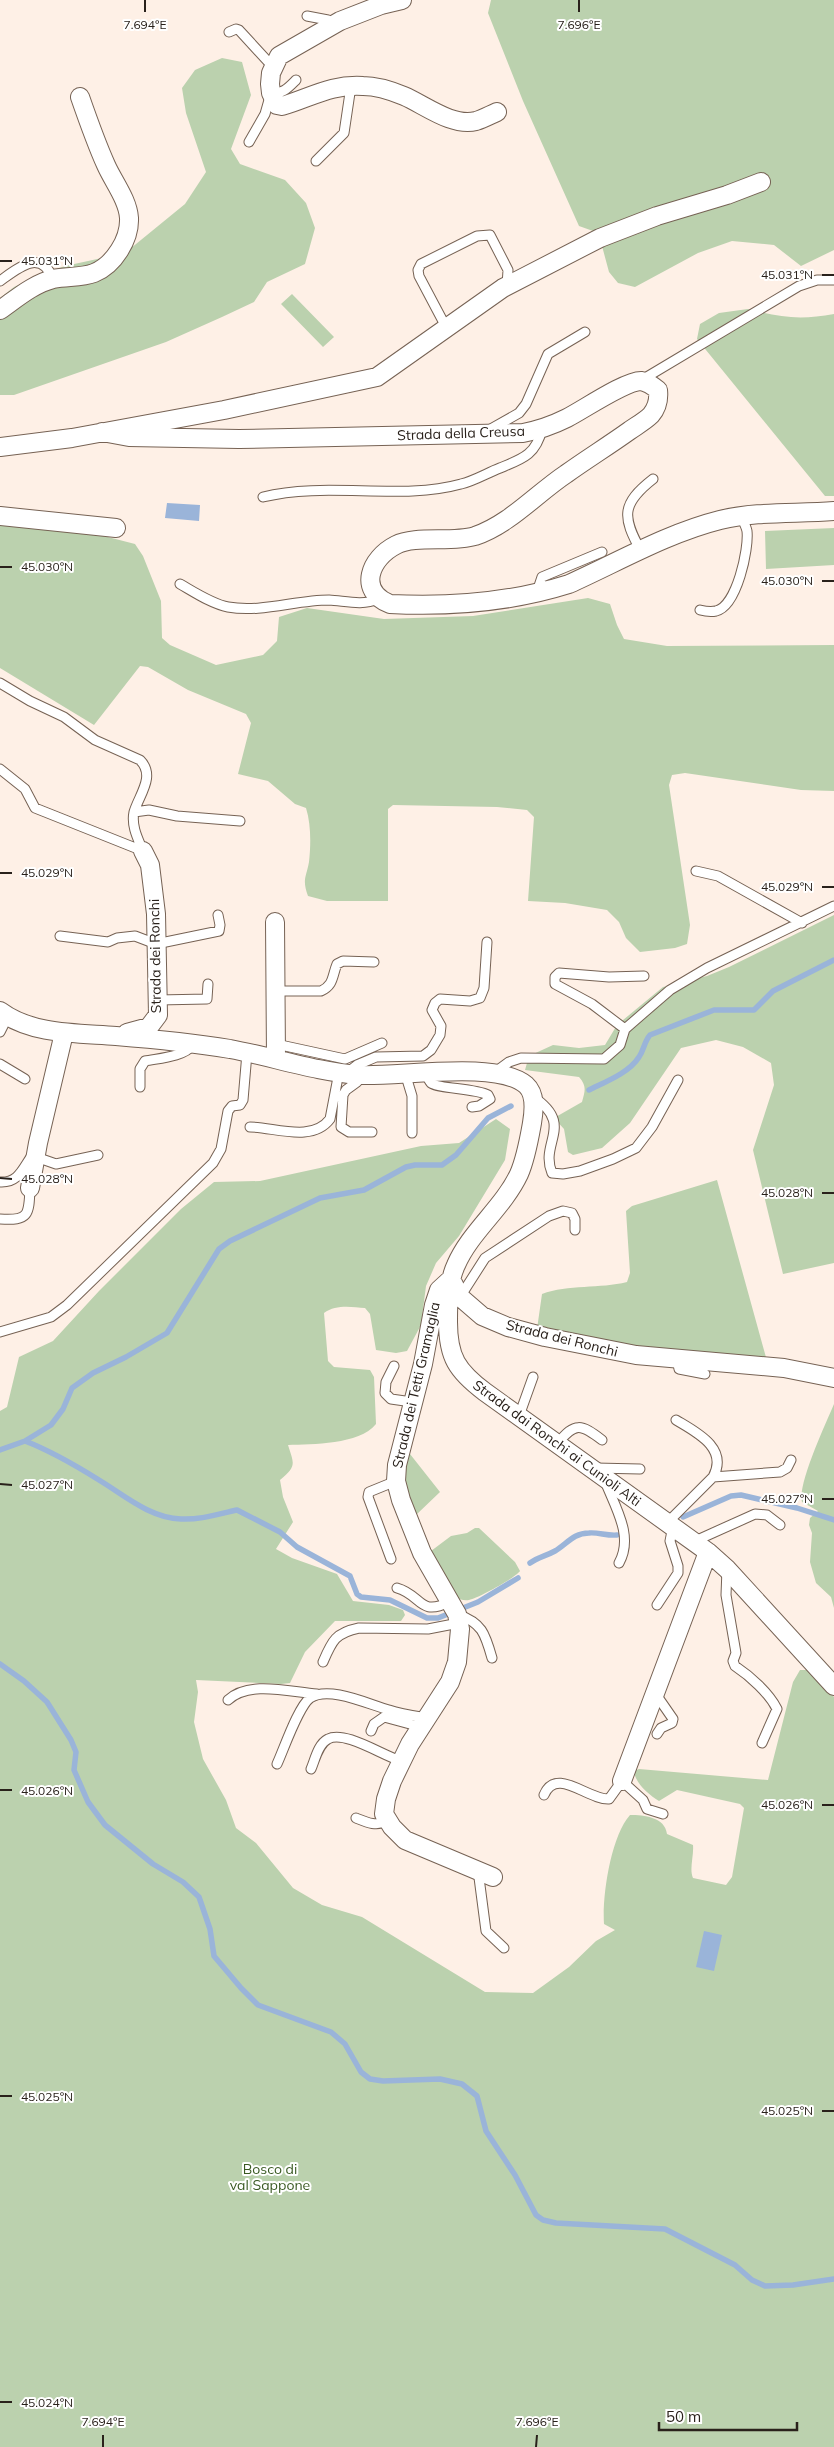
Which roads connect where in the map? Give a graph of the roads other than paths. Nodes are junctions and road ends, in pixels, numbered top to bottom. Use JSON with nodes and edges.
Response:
{"nodes":[{"id":1,"x":402,"y":0,"type":"edge"},
{"id":2,"x":307,"y":16,"type":"dead end"},
{"id":3,"x":336,"y":23,"type":"junction"},
{"id":4,"x":229,"y":32,"type":"dead end"},
{"id":5,"x":273,"y":67,"type":"junction"},
{"id":6,"x":296,"y":80,"type":"dead end"},
{"id":7,"x":351,"y":86,"type":"junction"},
{"id":8,"x":271,"y":93,"type":"junction"},
{"id":9,"x":80,"y":97,"type":"dead end"},
{"id":10,"x":497,"y":112,"type":"dead end"},
{"id":11,"x":249,"y":142,"type":"dead end"},
{"id":12,"x":316,"y":161,"type":"dead end"},
{"id":13,"x":761,"y":182,"type":"dead end"},
{"id":14,"x":53,"y":279,"type":"junction"},
{"id":15,"x":834,"y":280,"type":"edge"},
{"id":16,"x":0,"y":281,"type":"edge"},
{"id":17,"x":507,"y":286,"type":"junction"},
{"id":18,"x":0,"y":310,"type":"edge"},
{"id":19,"x":446,"y":327,"type":"junction"},
{"id":20,"x":585,"y":332,"type":"dead end"},
{"id":21,"x":640,"y":381,"type":"junction"},
{"id":22,"x":542,"y":429,"type":"junction"},
{"id":23,"x":102,"y":432,"type":"junction"},
{"id":24,"x":482,"y":434,"type":"junction"},
{"id":25,"x":0,"y":447,"type":"edge"},
{"id":26,"x":653,"y":479,"type":"dead end"},
{"id":27,"x":263,"y":496,"type":"dead end"},
{"id":28,"x":834,"y":511,"type":"edge"},
{"id":29,"x":0,"y":516,"type":"edge"},
{"id":30,"x":741,"y":516,"type":"junction"},
{"id":31,"x":116,"y":528,"type":"dead end"},
{"id":32,"x":642,"y":551,"type":"junction"},
{"id":33,"x":602,"y":552,"type":"dead end"},
{"id":34,"x":180,"y":584,"type":"dead end"},
{"id":35,"x":537,"y":592,"type":"junction"},
{"id":36,"x":378,"y":599,"type":"junction"},
{"id":37,"x":700,"y":610,"type":"dead end"},
{"id":38,"x":0,"y":683,"type":"edge"},
{"id":39,"x":0,"y":768,"type":"edge"},
{"id":40,"x":134,"y":812,"type":"junction"},
{"id":41,"x":240,"y":821,"type":"dead end"},
{"id":42,"x":144,"y":850,"type":"junction"},
{"id":43,"x":696,"y":871,"type":"dead end"},
{"id":44,"x":834,"y":906,"type":"edge"},
{"id":45,"x":218,"y":916,"type":"dead end"},
{"id":46,"x":275,"y":922,"type":"dead end"},
{"id":47,"x":802,"y":923,"type":"junction"},
{"id":48,"x":60,"y":936,"type":"dead end"},
{"id":49,"x":487,"y":942,"type":"dead end"},
{"id":50,"x":156,"y":944,"type":"junction"},
{"id":51,"x":374,"y":962,"type":"dead end"},
{"id":52,"x":644,"y":976,"type":"dead end"},
{"id":53,"x":208,"y":984,"type":"dead end"},
{"id":54,"x":276,"y":991,"type":"junction"},
{"id":55,"x":158,"y":1000,"type":"junction"},
{"id":56,"x":4,"y":1014,"type":"edge"},
{"id":57,"x":625,"y":1029,"type":"junction"},
{"id":58,"x":0,"y":1032,"type":"edge"},
{"id":59,"x":64,"y":1033,"type":"junction"},
{"id":60,"x":117,"y":1036,"type":"junction"},
{"id":61,"x":382,"y":1043,"type":"dead end"},
{"id":62,"x":194,"y":1045,"type":"junction"},
{"id":63,"x":276,"y":1051,"type":"junction"},
{"id":64,"x":247,"y":1053,"type":"junction"},
{"id":65,"x":0,"y":1064,"type":"edge"},
{"id":66,"x":348,"y":1073,"type":"junction"},
{"id":67,"x":405,"y":1073,"type":"junction"},
{"id":68,"x":425,"y":1073,"type":"junction"},
{"id":69,"x":494,"y":1073,"type":"junction"},
{"id":70,"x":25,"y":1079,"type":"dead end"},
{"id":71,"x":678,"y":1080,"type":"dead end"},
{"id":72,"x":140,"y":1087,"type":"dead end"},
{"id":73,"x":532,"y":1096,"type":"junction"},
{"id":74,"x":472,"y":1107,"type":"dead end"},
{"id":75,"x":250,"y":1126,"type":"dead end"},
{"id":76,"x":372,"y":1132,"type":"dead end"},
{"id":77,"x":412,"y":1133,"type":"dead end"},
{"id":78,"x":37,"y":1150,"type":"junction"},
{"id":79,"x":98,"y":1155,"type":"dead end"},
{"id":80,"x":0,"y":1182,"type":"edge"},
{"id":81,"x":30,"y":1188,"type":"joint"},
{"id":82,"x":0,"y":1219,"type":"edge"},
{"id":83,"x":576,"y":1230,"type":"dead end"},
{"id":84,"x":451,"y":1279,"type":"junction"},
{"id":85,"x":460,"y":1297,"type":"junction"},
{"id":86,"x":0,"y":1332,"type":"edge"},
{"id":87,"x":674,"y":1359,"type":"junction"},
{"id":88,"x":394,"y":1366,"type":"dead end"},
{"id":89,"x":705,"y":1374,"type":"dead end"},
{"id":90,"x":533,"y":1377,"type":"dead end"},
{"id":91,"x":834,"y":1378,"type":"edge"},
{"id":92,"x":412,"y":1402,"type":"junction"},
{"id":93,"x":519,"y":1416,"type":"junction"},
{"id":94,"x":676,"y":1420,"type":"dead end"},
{"id":95,"x":602,"y":1440,"type":"dead end"},
{"id":96,"x":558,"y":1443,"type":"junction"},
{"id":97,"x":792,"y":1460,"type":"dead end"},
{"id":98,"x":640,"y":1469,"type":"dead end"},
{"id":99,"x":598,"y":1472,"type":"junction"},
{"id":100,"x":713,"y":1477,"type":"junction"},
{"id":101,"x":396,"y":1482,"type":"junction"},
{"id":102,"x":671,"y":1524,"type":"junction"},
{"id":103,"x":780,"y":1526,"type":"dead end"},
{"id":104,"x":702,"y":1546,"type":"junction"},
{"id":105,"x":390,"y":1559,"type":"dead end"},
{"id":106,"x":619,"y":1563,"type":"dead end"},
{"id":107,"x":727,"y":1569,"type":"junction"},
{"id":108,"x":397,"y":1588,"type":"dead end"},
{"id":109,"x":657,"y":1605,"type":"dead end"},
{"id":110,"x":454,"y":1611,"type":"junction"},
{"id":111,"x":492,"y":1658,"type":"dead end"},
{"id":112,"x":323,"y":1662,"type":"dead end"},
{"id":113,"x":834,"y":1686,"type":"edge"},
{"id":114,"x":655,"y":1693,"type":"junction"},
{"id":115,"x":320,"y":1695,"type":"junction"},
{"id":116,"x":228,"y":1700,"type":"dead end"},
{"id":117,"x":424,"y":1723,"type":"junction"},
{"id":118,"x":371,"y":1731,"type":"dead end"},
{"id":119,"x":657,"y":1734,"type":"dead end"},
{"id":120,"x":762,"y":1743,"type":"dead end"},
{"id":121,"x":401,"y":1762,"type":"junction"},
{"id":122,"x":277,"y":1764,"type":"dead end"},
{"id":123,"x":311,"y":1769,"type":"dead end"},
{"id":124,"x":622,"y":1781,"type":"junction"},
{"id":125,"x":544,"y":1795,"type":"dead end"},
{"id":126,"x":663,"y":1814,"type":"dead end"},
{"id":127,"x":356,"y":1818,"type":"dead end"},
{"id":128,"x":387,"y":1821,"type":"junction"},
{"id":129,"x":486,"y":1874,"type":"joint"},
{"id":130,"x":504,"y":1948,"type":"dead end"}],
"edges":[{"from":1,"to":3,"type":"street"},
{"from":2,"to":3,"type":"lane"},
{"from":3,"to":5,"type":"street"},
{"from":4,"to":5,"type":"lane"},
{"from":5,"to":8,"type":"street"},
{"from":6,"to":8,"type":"lane"},
{"from":7,"to":8,"type":"street"},
{"from":7,"to":10,"type":"street"},
{"from":7,"to":12,"type":"lane"},
{"from":8,"to":11,"type":"lane"},
{"from":9,"to":14,"type":"street"},
{"from":13,"to":17,"type":"street","name":"Strada della Creusa"},
{"from":14,"to":16,"type":"lane"},
{"from":14,"to":18,"type":"street"},
{"from":15,"to":21,"type":"lane"},
{"from":17,"to":19,"type":"street","name":"Strada della Creusa"},
{"from":17,"to":19,"type":"lane"},
{"from":19,"to":23,"type":"street","name":"Strada della Creusa"},
{"from":20,"to":24,"type":"lane"},
{"from":21,"to":22,"type":"street","name":"Strada della Creusa"},
{"from":21,"to":36,"type":"street"},
{"from":22,"to":24,"type":"street","name":"Strada della Creusa"},
{"from":22,"to":27,"type":"lane"},
{"from":23,"to":24,"type":"street","name":"Strada della Creusa"},
{"from":23,"to":25,"type":"street","name":"Strada della Creusa"},
{"from":26,"to":32,"type":"lane"},
{"from":28,"to":30,"type":"street"},
{"from":29,"to":31,"type":"street"},
{"from":30,"to":32,"type":"street"},
{"from":30,"to":37,"type":"lane"},
{"from":32,"to":35,"type":"street"},
{"from":33,"to":35,"type":"lane"},
{"from":34,"to":36,"type":"lane"},
{"from":35,"to":36,"type":"street"},
{"from":38,"to":40,"type":"lane"},
{"from":39,"to":42,"type":"lane"},
{"from":40,"to":41,"type":"lane"},
{"from":40,"to":42,"type":"lane"},
{"from":42,"to":50,"type":"street","name":"Strada dei Ronchi"},
{"from":43,"to":47,"type":"lane"},
{"from":44,"to":47,"type":"lane"},
{"from":45,"to":50,"type":"lane"},
{"from":46,"to":54,"type":"street"},
{"from":47,"to":57,"type":"lane"},
{"from":48,"to":50,"type":"lane"},
{"from":49,"to":66,"type":"lane"},
{"from":50,"to":55,"type":"street","name":"Strada dei Ronchi"},
{"from":51,"to":54,"type":"lane"},
{"from":52,"to":57,"type":"lane"},
{"from":53,"to":55,"type":"lane"},
{"from":54,"to":63,"type":"street"},
{"from":55,"to":60,"type":"street","name":"Strada dei Ronchi"},
{"from":56,"to":58,"type":"lane"},
{"from":56,"to":59,"type":"street","name":"Strada dei Ronchi"},
{"from":57,"to":69,"type":"lane"},
{"from":59,"to":60,"type":"street","name":"Strada dei Ronchi"},
{"from":59,"to":78,"type":"street"},
{"from":60,"to":62,"type":"street","name":"Strada dei Ronchi"},
{"from":61,"to":63,"type":"lane"},
{"from":62,"to":64,"type":"street","name":"Strada dei Ronchi"},
{"from":62,"to":72,"type":"lane"},
{"from":63,"to":64,"type":"street","name":"Strada dei Ronchi"},
{"from":63,"to":66,"type":"street","name":"Strada dei Ronchi"},
{"from":64,"to":86,"type":"lane"},
{"from":65,"to":70,"type":"lane"},
{"from":66,"to":67,"type":"street","name":"Strada dei Ronchi"},
{"from":66,"to":75,"type":"lane"},
{"from":66,"to":76,"type":"lane"},
{"from":67,"to":68,"type":"street","name":"Strada dei Ronchi"},
{"from":67,"to":77,"type":"lane"},
{"from":68,"to":69,"type":"street","name":"Strada dei Ronchi"},
{"from":68,"to":74,"type":"lane"},
{"from":69,"to":73,"type":"street","name":"Strada dei Ronchi"},
{"from":71,"to":73,"type":"lane"},
{"from":73,"to":84,"type":"street"},
{"from":78,"to":79,"type":"lane"},
{"from":78,"to":80,"type":"lane"},
{"from":78,"to":81,"type":"street"},
{"from":81,"to":82,"type":"lane"},
{"from":83,"to":85,"type":"lane"},
{"from":84,"to":85,"type":"street","name":"Strada dei Ronchi"},
{"from":84,"to":92,"type":"street","name":"Strada dei Tetti Gramaglia"},
{"from":84,"to":93,"type":"street","name":"Strada dai Ronchi ai Cunioli Alti"},
{"from":85,"to":87,"type":"street","name":"Strada dei Ronchi"},
{"from":87,"to":89,"type":"lane"},
{"from":87,"to":91,"type":"street","name":"Strada dei Ronchi"},
{"from":88,"to":92,"type":"lane"},
{"from":90,"to":93,"type":"lane"},
{"from":92,"to":101,"type":"street","name":"Strada dei Tetti Gramaglia"},
{"from":93,"to":96,"type":"street","name":"Strada dai Ronchi ai Cunioli Alti"},
{"from":94,"to":100,"type":"lane"},
{"from":95,"to":96,"type":"lane"},
{"from":96,"to":99,"type":"street","name":"Strada dai Ronchi ai Cunioli Alti"},
{"from":97,"to":100,"type":"lane"},
{"from":98,"to":99,"type":"lane"},
{"from":99,"to":102,"type":"street","name":"Strada dai Ronchi ai Cunioli Alti"},
{"from":99,"to":106,"type":"lane"},
{"from":100,"to":102,"type":"lane"},
{"from":101,"to":105,"type":"lane"},
{"from":101,"to":110,"type":"street","name":"Strada dei Tetti Gramaglia"},
{"from":102,"to":104,"type":"street","name":"Strada dai Ronchi ai Cunioli Alti"},
{"from":102,"to":109,"type":"lane"},
{"from":103,"to":104,"type":"lane"},
{"from":104,"to":107,"type":"street","name":"Strada dai Ronchi ai Cunioli Alti"},
{"from":104,"to":114,"type":"street"},
{"from":107,"to":113,"type":"street","name":"Strada dai Ronchi ai Cunioli Alti"},
{"from":107,"to":120,"type":"lane"},
{"from":108,"to":110,"type":"lane"},
{"from":110,"to":111,"type":"lane"},
{"from":110,"to":112,"type":"lane"},
{"from":110,"to":117,"type":"street"},
{"from":114,"to":119,"type":"lane"},
{"from":114,"to":124,"type":"street"},
{"from":115,"to":116,"type":"lane"},
{"from":115,"to":117,"type":"lane"},
{"from":115,"to":122,"type":"lane"},
{"from":117,"to":118,"type":"lane"},
{"from":117,"to":121,"type":"street"},
{"from":121,"to":123,"type":"lane"},
{"from":121,"to":128,"type":"street"},
{"from":124,"to":125,"type":"lane"},
{"from":124,"to":126,"type":"lane"},
{"from":127,"to":128,"type":"lane"},
{"from":128,"to":129,"type":"street"},
{"from":129,"to":130,"type":"lane"}]}
